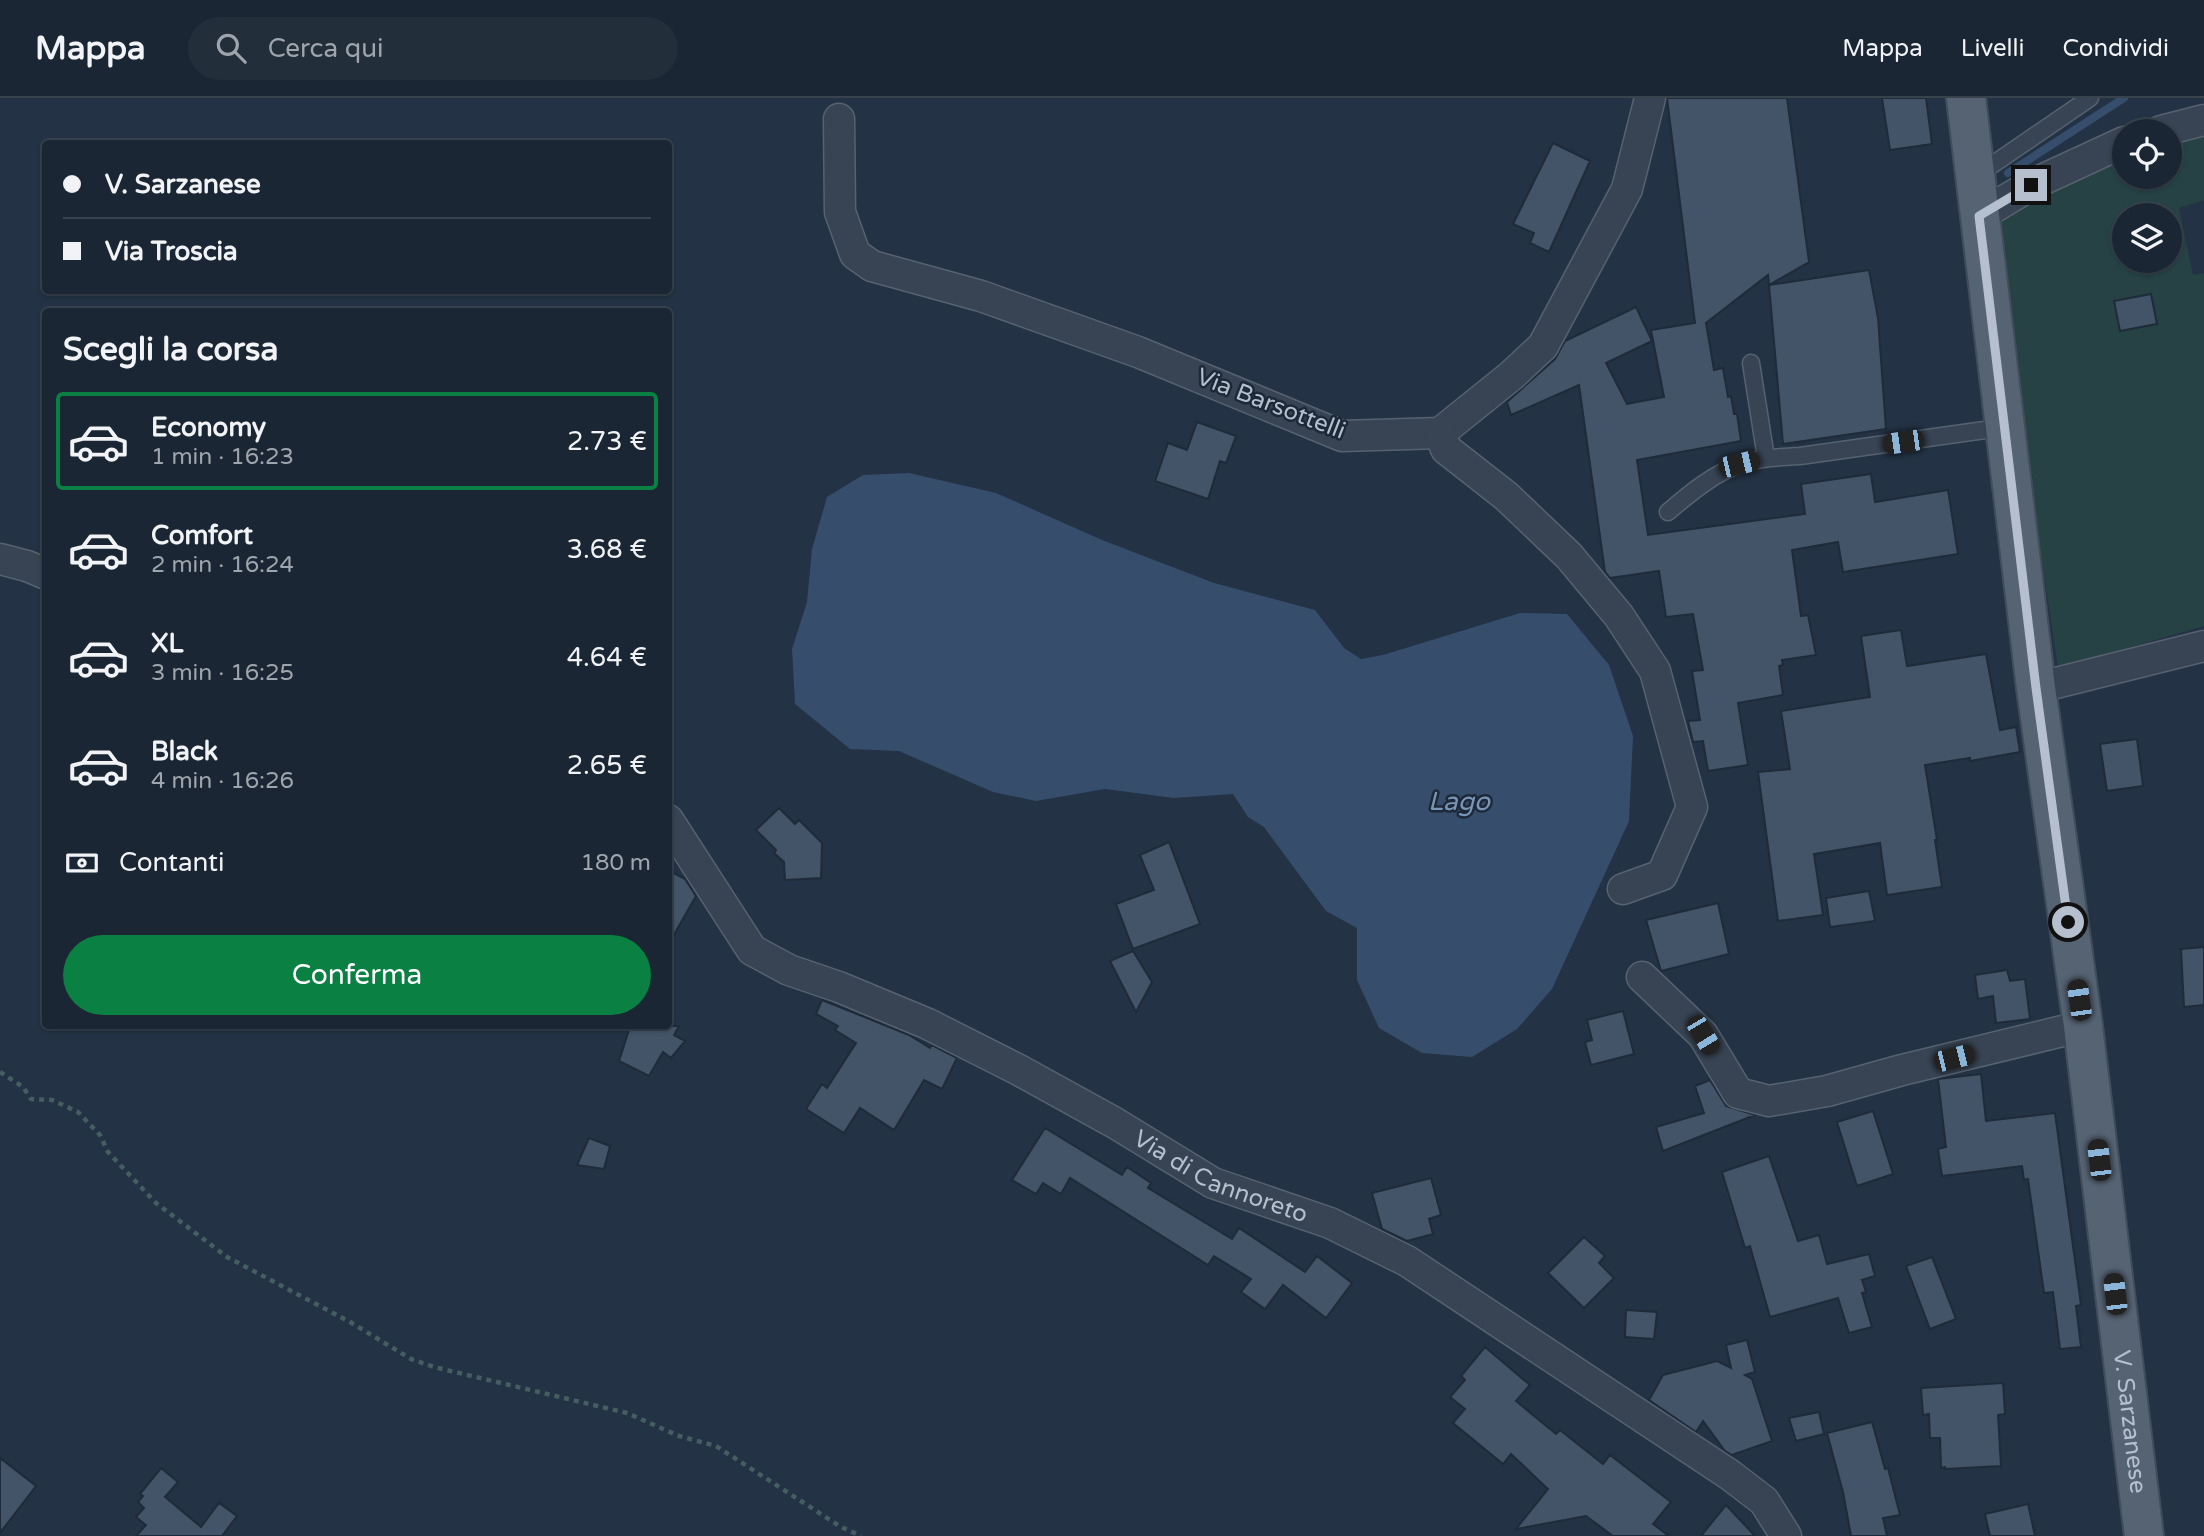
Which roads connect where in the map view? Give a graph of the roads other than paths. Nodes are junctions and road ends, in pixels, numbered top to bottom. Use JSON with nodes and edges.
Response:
{"nodes":[{"id":1,"x":1650,"y":98,"type":"edge"},
{"id":2,"x":1966,"y":98,"type":"edge"},
{"id":3,"x":2090,"y":98,"type":"edge"},
{"id":4,"x":839,"y":119,"type":"dead end"},
{"id":5,"x":2204,"y":120,"type":"edge"},
{"id":6,"x":2182,"y":126,"type":"edge"},
{"id":7,"x":2112,"y":148,"type":"edge"},
{"id":8,"x":1976,"y":176,"type":"junction"},
{"id":9,"x":1979,"y":216,"type":"junction"},
{"id":10,"x":1751,"y":363,"type":"dead end"},
{"id":11,"x":2006,"y":427,"type":"junction"},
{"id":12,"x":1440,"y":433,"type":"junction"},
{"id":13,"x":1766,"y":458,"type":"junction"},
{"id":14,"x":1668,"y":512,"type":"dead end"},
{"id":15,"x":0,"y":559,"type":"edge"},
{"id":16,"x":42,"y":573,"type":"edge"},
{"id":17,"x":2204,"y":646,"type":"edge"},
{"id":18,"x":2036,"y":688,"type":"junction"},
{"id":19,"x":672,"y":826,"type":"edge"},
{"id":20,"x":1623,"y":889,"type":"dead end"},
{"id":21,"x":1642,"y":977,"type":"dead end"},
{"id":22,"x":2083,"y":1026,"type":"junction"},
{"id":23,"x":1786,"y":1536,"type":"edge"},
{"id":24,"x":2144,"y":1536,"type":"edge"}],
"edges":[{"from":1,"to":12,"type":"street"},
{"from":2,"to":8,"type":"main road","name":"V. Sarzanese"},
{"from":3,"to":8,"type":"lane"},
{"from":4,"to":12,"type":"street","name":"Via Barsottelli"},
{"from":5,"to":6,"type":"street"},
{"from":7,"to":9,"type":"street"},
{"from":8,"to":9,"type":"main road","name":"V. Sarzanese"},
{"from":9,"to":11,"type":"main road","name":"V. Sarzanese"},
{"from":10,"to":13,"type":"lane"},
{"from":11,"to":13,"type":"lane"},
{"from":11,"to":18,"type":"main road","name":"V. Sarzanese"},
{"from":12,"to":20,"type":"street"},
{"from":13,"to":14,"type":"lane"},
{"from":15,"to":16,"type":"street"},
{"from":17,"to":18,"type":"street"},
{"from":18,"to":22,"type":"main road","name":"V. Sarzanese"},
{"from":19,"to":23,"type":"street","name":"Via di Cannoreto"},
{"from":21,"to":22,"type":"street"},
{"from":22,"to":24,"type":"main road","name":"V. Sarzanese"}]}
